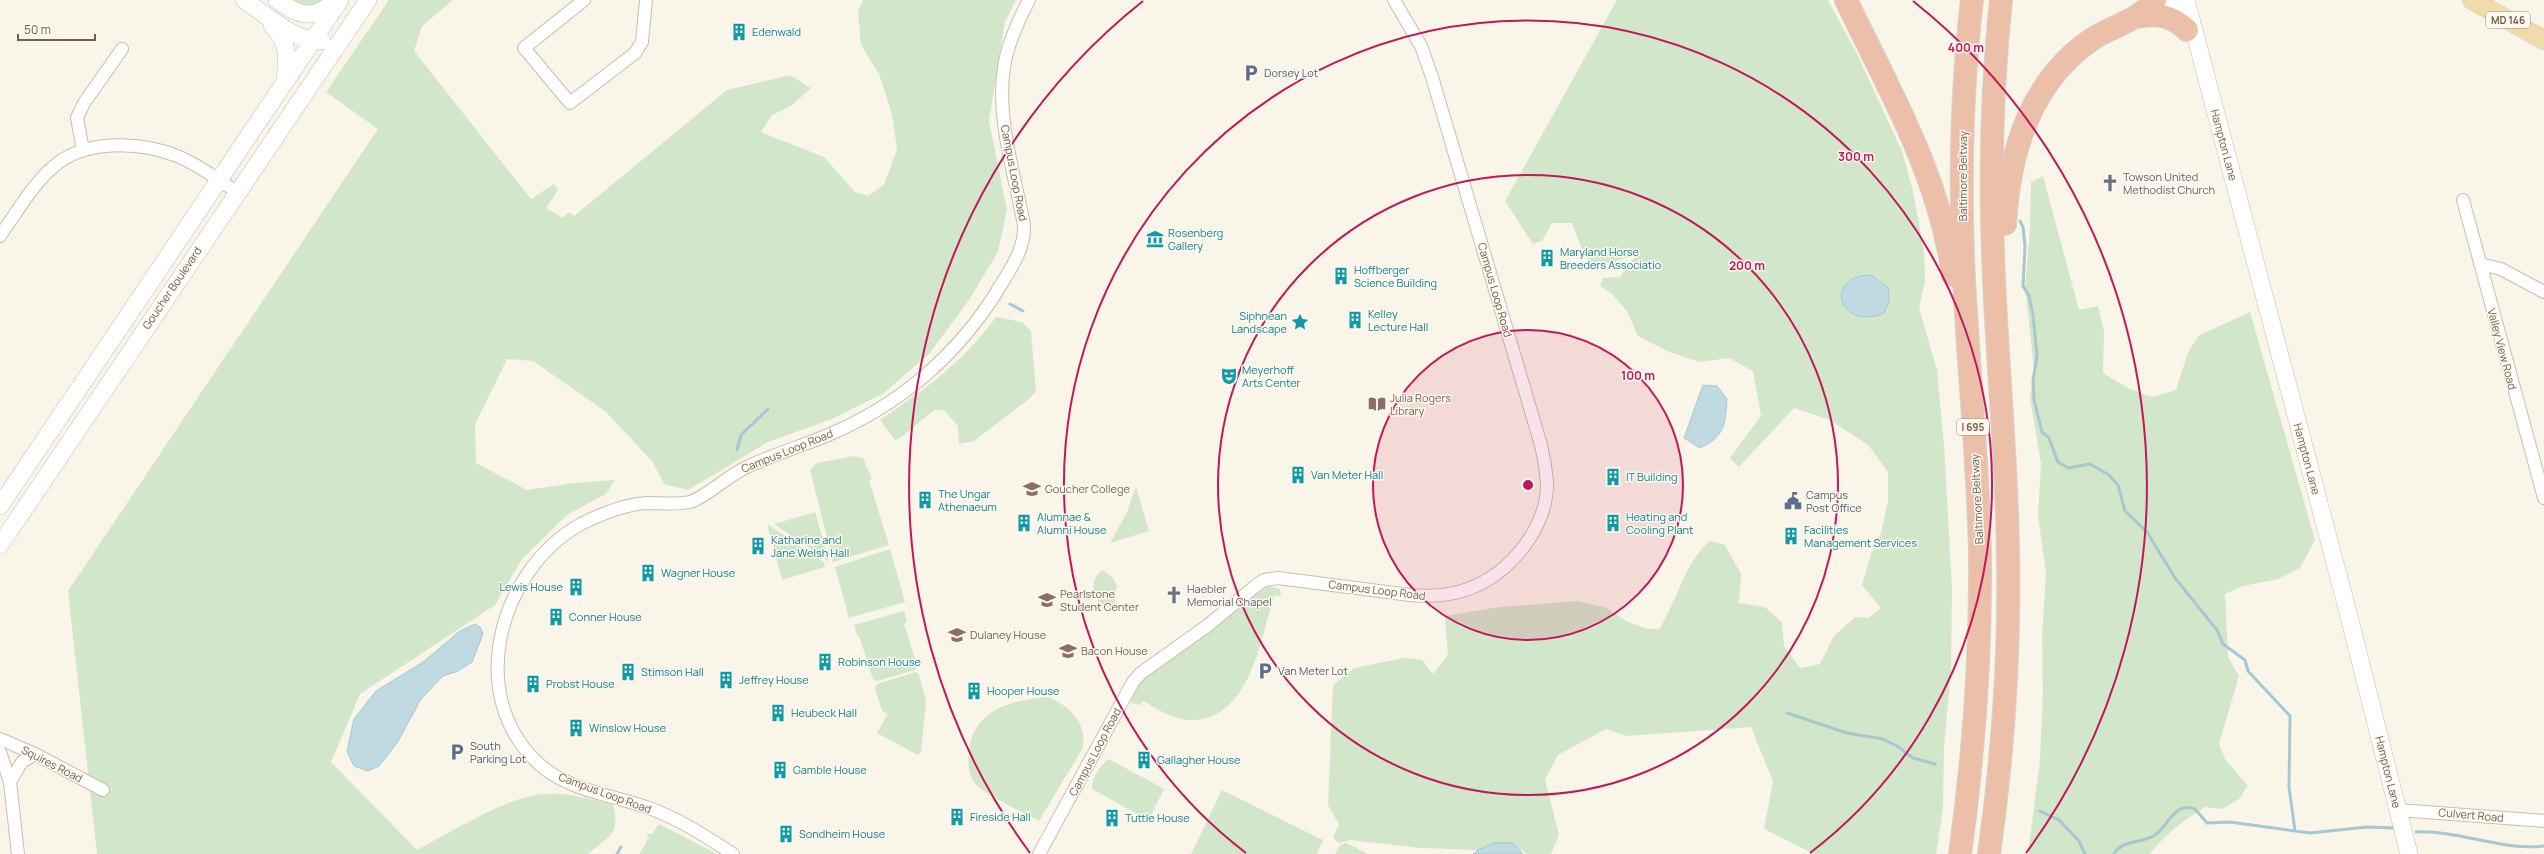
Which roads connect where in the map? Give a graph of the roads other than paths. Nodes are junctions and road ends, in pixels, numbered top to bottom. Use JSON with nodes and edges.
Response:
{"nodes":[{"id":1,"x":244,"y":0,"type":"edge"},
{"id":2,"x":277,"y":0,"type":"edge"},
{"id":3,"x":337,"y":0,"type":"edge"},
{"id":4,"x":340,"y":0,"type":"edge"},
{"id":5,"x":368,"y":0,"type":"edge"},
{"id":6,"x":584,"y":0,"type":"edge"},
{"id":7,"x":646,"y":0,"type":"edge"},
{"id":8,"x":1028,"y":0,"type":"edge"},
{"id":9,"x":1394,"y":0,"type":"edge"},
{"id":10,"x":1846,"y":0,"type":"edge"},
{"id":11,"x":1972,"y":0,"type":"edge"},
{"id":12,"x":2001,"y":0,"type":"edge"},
{"id":13,"x":2155,"y":0,"type":"edge"},
{"id":14,"x":2170,"y":0,"type":"edge"},
{"id":15,"x":2186,"y":0,"type":"edge"},
{"id":16,"x":2472,"y":0,"type":"edge"},
{"id":17,"x":261,"y":11,"type":"junction"},
{"id":18,"x":2136,"y":17,"type":"junction"},
{"id":19,"x":2187,"y":30,"type":"junction"},
{"id":20,"x":345,"y":34,"type":"junction"},
{"id":21,"x":313,"y":40,"type":"junction"},
{"id":22,"x":2544,"y":40,"type":"edge"},
{"id":23,"x":122,"y":48,"type":"dead end"},
{"id":24,"x":2202,"y":64,"type":"junction"},
{"id":25,"x":285,"y":82,"type":"junction"},
{"id":26,"x":83,"y":150,"type":"junction"},
{"id":27,"x":218,"y":180,"type":"junction"},
{"id":28,"x":237,"y":192,"type":"junction"},
{"id":29,"x":2463,"y":200,"type":"dead end"},
{"id":30,"x":0,"y":236,"type":"edge"},
{"id":31,"x":2480,"y":264,"type":"junction"},
{"id":32,"x":2544,"y":292,"type":"edge"},
{"id":33,"x":1973,"y":418,"type":"junction"},
{"id":34,"x":2543,"y":495,"type":"edge"},
{"id":35,"x":0,"y":506,"type":"edge"},
{"id":36,"x":0,"y":544,"type":"edge"},
{"id":37,"x":2008,"y":553,"type":"junction"},
{"id":38,"x":0,"y":739,"type":"edge"},
{"id":39,"x":0,"y":752,"type":"edge"},
{"id":40,"x":35,"y":754,"type":"junction"},
{"id":41,"x":10,"y":782,"type":"junction"},
{"id":42,"x":103,"y":790,"type":"dead end"},
{"id":43,"x":2398,"y":810,"type":"junction"},
{"id":44,"x":2544,"y":821,"type":"edge"},
{"id":45,"x":18,"y":854,"type":"edge"},
{"id":46,"x":733,"y":854,"type":"edge"},
{"id":47,"x":1039,"y":854,"type":"edge"},
{"id":48,"x":1960,"y":854,"type":"edge"},
{"id":49,"x":1989,"y":854,"type":"edge"},
{"id":50,"x":2409,"y":854,"type":"edge"}],
"edges":[{"from":1,"to":17,"type":"main road"},
{"from":2,"to":3,"type":"main road"},
{"from":4,"to":21,"type":"main road","name":"Goucher Boulevard"},
{"from":5,"to":20,"type":"main road","name":"Goucher Boulevard"},
{"from":6,"to":7,"type":"street"},
{"from":8,"to":46,"type":"street","name":"Campus Loop Road"},
{"from":9,"to":47,"type":"street","name":"Campus Loop Road"},
{"from":10,"to":33,"type":"highway"},
{"from":11,"to":33,"type":"highway","name":"Baltimore Beltway","number":"I 695"},
{"from":12,"to":37,"type":"highway","number":"I 695"},
{"from":13,"to":18,"type":"highway"},
{"from":14,"to":19,"type":"main road","name":"Hampton Lane"},
{"from":15,"to":24,"type":"main road","name":"Hampton Lane"},
{"from":16,"to":22,"type":"main road","number":"MD 146"},
{"from":17,"to":21,"type":"main road"},
{"from":17,"to":25,"type":"main road"},
{"from":18,"to":19,"type":"highway"},
{"from":18,"to":37,"type":"highway"},
{"from":19,"to":24,"type":"main road","name":"Hampton Lane"},
{"from":20,"to":21,"type":"main road"},
{"from":20,"to":28,"type":"main road","name":"Goucher Boulevard"},
{"from":21,"to":25,"type":"main road","name":"Goucher Boulevard"},
{"from":23,"to":26,"type":"street"},
{"from":24,"to":43,"type":"main road","name":"Hampton Lane"},
{"from":25,"to":27,"type":"main road","name":"Goucher Boulevard"},
{"from":26,"to":27,"type":"street"},
{"from":26,"to":30,"type":"street"},
{"from":27,"to":28,"type":"street"},
{"from":27,"to":35,"type":"main road","name":"Goucher Boulevard"},
{"from":28,"to":36,"type":"main road","name":"Goucher Boulevard"},
{"from":29,"to":31,"type":"street","name":"Valley View Road"},
{"from":31,"to":32,"type":"street"},
{"from":31,"to":34,"type":"street","name":"Valley View Road"},
{"from":33,"to":48,"type":"highway","name":"Baltimore Beltway","number":"I 695"},
{"from":37,"to":49,"type":"highway","number":"I 695"},
{"from":38,"to":40,"type":"street","name":"Squires Road"},
{"from":39,"to":41,"type":"street"},
{"from":40,"to":41,"type":"street"},
{"from":40,"to":42,"type":"street","name":"Squires Road"},
{"from":41,"to":45,"type":"street"},
{"from":43,"to":44,"type":"street","name":"Culvert Road"},
{"from":43,"to":50,"type":"main road","name":"Hampton Lane"}]}
